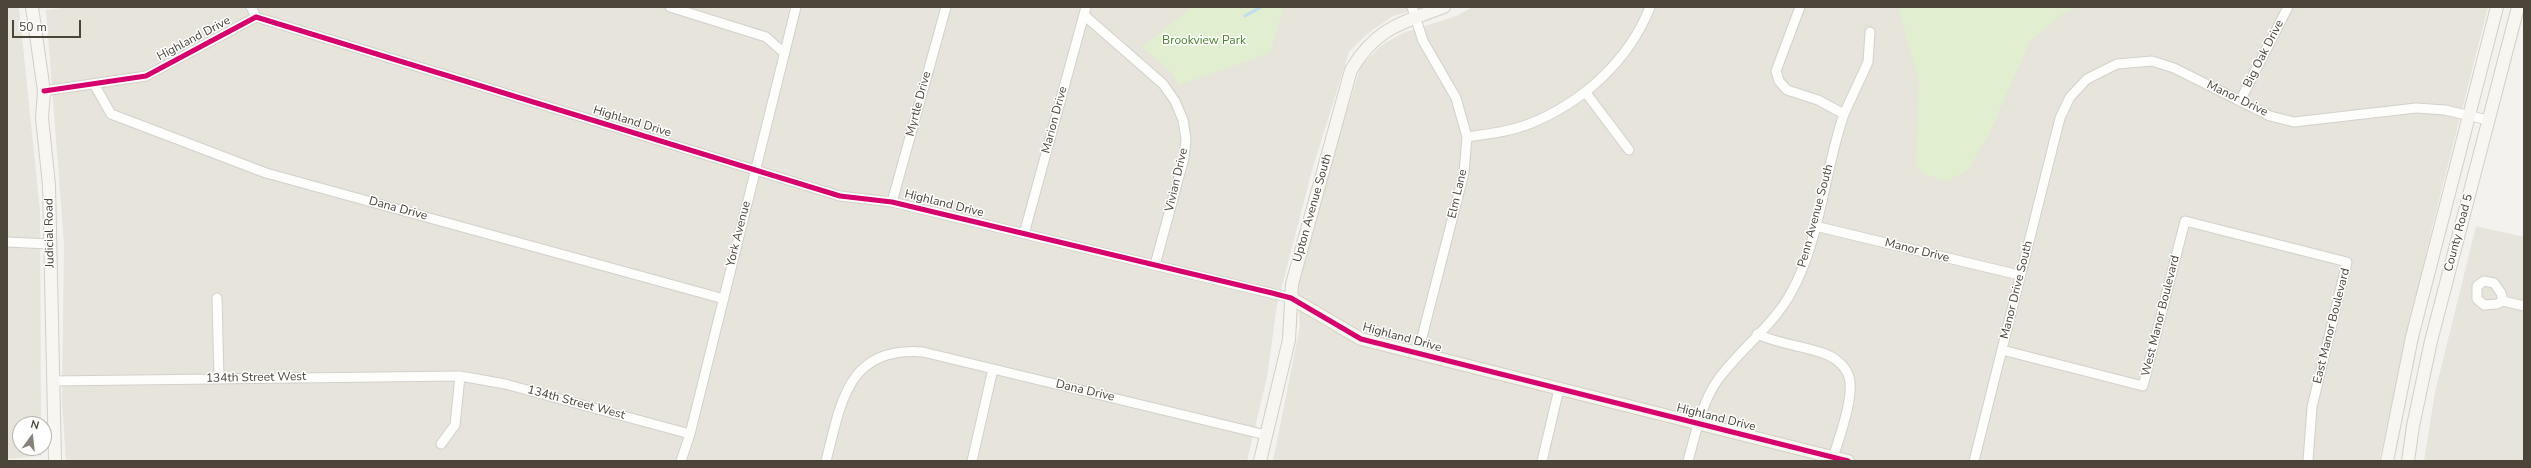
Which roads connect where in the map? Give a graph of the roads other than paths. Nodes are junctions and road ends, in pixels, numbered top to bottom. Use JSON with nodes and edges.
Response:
{"nodes":[{"id":1,"x":32,"y":7,"type":"edge"},
{"id":2,"x":251,"y":7,"type":"edge"},
{"id":3,"x":670,"y":7,"type":"edge"},
{"id":4,"x":796,"y":7,"type":"edge"},
{"id":5,"x":946,"y":7,"type":"edge"},
{"id":6,"x":1444,"y":7,"type":"edge"},
{"id":7,"x":1650,"y":7,"type":"edge"},
{"id":8,"x":1800,"y":7,"type":"edge"},
{"id":9,"x":2288,"y":7,"type":"edge"},
{"id":10,"x":2497,"y":7,"type":"edge"},
{"id":11,"x":2518,"y":7,"type":"edge"},
{"id":12,"x":1085,"y":11,"type":"edge"},
{"id":13,"x":1413,"y":12,"type":"edge"},
{"id":14,"x":256,"y":17,"type":"junction"},
{"id":15,"x":1870,"y":32,"type":"dead end"},
{"id":16,"x":783,"y":52,"type":"junction"},
{"id":17,"x":94,"y":84,"type":"junction"},
{"id":18,"x":44,"y":91,"type":"junction"},
{"id":19,"x":1586,"y":93,"type":"junction"},
{"id":20,"x":2240,"y":101,"type":"junction"},
{"id":21,"x":1844,"y":114,"type":"junction"},
{"id":22,"x":2470,"y":116,"type":"junction"},
{"id":23,"x":2060,"y":118,"type":"joint"},
{"id":24,"x":2488,"y":120,"type":"junction"},
{"id":25,"x":1466,"y":137,"type":"junction"},
{"id":26,"x":1629,"y":150,"type":"dead end"},
{"id":27,"x":754,"y":170,"type":"junction"},
{"id":28,"x":892,"y":202,"type":"junction"},
{"id":29,"x":2185,"y":221,"type":"joint"},
{"id":30,"x":1815,"y":226,"type":"junction"},
{"id":31,"x":1024,"y":234,"type":"junction"},
{"id":32,"x":7,"y":242,"type":"edge"},
{"id":33,"x":50,"y":244,"type":"junction"},
{"id":34,"x":1155,"y":265,"type":"junction"},
{"id":35,"x":2020,"y":275,"type":"junction"},
{"id":36,"x":218,"y":298,"type":"dead end"},
{"id":37,"x":724,"y":298,"type":"junction"},
{"id":38,"x":1291,"y":298,"type":"junction"},
{"id":39,"x":2503,"y":301,"type":"dead end"},
{"id":40,"x":2524,"y":306,"type":"edge"},
{"id":41,"x":1757,"y":334,"type":"junction"},
{"id":42,"x":2002,"y":350,"type":"junction"},
{"id":43,"x":1418,"y":353,"type":"junction"},
{"id":44,"x":993,"y":369,"type":"junction"},
{"id":45,"x":460,"y":376,"type":"junction"},
{"id":46,"x":219,"y":378,"type":"junction"},
{"id":47,"x":52,"y":381,"type":"junction"},
{"id":48,"x":1559,"y":389,"type":"junction"},
{"id":49,"x":1698,"y":424,"type":"junction"},
{"id":50,"x":690,"y":434,"type":"junction"},
{"id":51,"x":1266,"y":434,"type":"junction"},
{"id":52,"x":441,"y":444,"type":"dead end"},
{"id":53,"x":1833,"y":459,"type":"edge"},
{"id":54,"x":55,"y":461,"type":"edge"},
{"id":55,"x":681,"y":461,"type":"edge"},
{"id":56,"x":826,"y":461,"type":"edge"},
{"id":57,"x":972,"y":461,"type":"edge"},
{"id":58,"x":1260,"y":461,"type":"edge"},
{"id":59,"x":1542,"y":461,"type":"edge"},
{"id":60,"x":1688,"y":461,"type":"edge"},
{"id":61,"x":1848,"y":461,"type":"edge"},
{"id":62,"x":1974,"y":461,"type":"edge"},
{"id":63,"x":2308,"y":461,"type":"edge"},
{"id":64,"x":2387,"y":461,"type":"edge"},
{"id":65,"x":2408,"y":461,"type":"edge"}],
"edges":[{"from":1,"to":18,"type":"street","name":"Judicial Road"},
{"from":2,"to":14,"type":"street"},
{"from":3,"to":16,"type":"street"},
{"from":4,"to":16,"type":"street","name":"York Avenue"},
{"from":5,"to":28,"type":"street","name":"Myrtle Drive"},
{"from":6,"to":13,"type":"street","name":"Upton Avenue South"},
{"from":7,"to":19,"type":"street"},
{"from":8,"to":21,"type":"street"},
{"from":9,"to":20,"type":"street","name":"Big Oak Drive"},
{"from":10,"to":22,"type":"street","name":"County Road 5"},
{"from":11,"to":24,"type":"street","name":"County Road 5"},
{"from":12,"to":31,"type":"street","name":"Marion Drive"},
{"from":12,"to":34,"type":"street","name":"Vivian Drive"},
{"from":13,"to":25,"type":"street","name":"Elm Lane"},
{"from":13,"to":38,"type":"street","name":"Upton Avenue South"},
{"from":14,"to":17,"type":"street","name":"Highland Drive"},
{"from":14,"to":27,"type":"street","name":"Highland Drive"},
{"from":15,"to":21,"type":"street","name":"Penn Avenue South"},
{"from":16,"to":27,"type":"street","name":"York Avenue"},
{"from":17,"to":18,"type":"street","name":"Highland Drive"},
{"from":17,"to":37,"type":"street","name":"Dana Drive"},
{"from":18,"to":33,"type":"street","name":"Judicial Road"},
{"from":19,"to":25,"type":"street"},
{"from":19,"to":26,"type":"street"},
{"from":20,"to":22,"type":"street","name":"Manor Drive"},
{"from":20,"to":23,"type":"street","name":"Manor Drive"},
{"from":21,"to":30,"type":"street","name":"Penn Avenue South"},
{"from":22,"to":24,"type":"street","name":"Manor Drive"},
{"from":22,"to":64,"type":"street","name":"County Road 5"},
{"from":23,"to":35,"type":"street","name":"Manor Drive South"},
{"from":24,"to":65,"type":"street","name":"County Road 5"},
{"from":25,"to":43,"type":"street","name":"Elm Lane"},
{"from":27,"to":28,"type":"street","name":"Highland Drive"},
{"from":27,"to":37,"type":"street","name":"York Avenue"},
{"from":28,"to":31,"type":"street","name":"Highland Drive"},
{"from":29,"to":42,"type":"street","name":"West Manor Boulevard"},
{"from":29,"to":63,"type":"street","name":"East Manor Boulevard"},
{"from":30,"to":35,"type":"street","name":"Manor Drive"},
{"from":30,"to":41,"type":"street","name":"Penn Avenue South"},
{"from":31,"to":34,"type":"street","name":"Highland Drive"},
{"from":32,"to":33,"type":"street"},
{"from":33,"to":47,"type":"street","name":"Judicial Road"},
{"from":34,"to":38,"type":"street","name":"Highland Drive"},
{"from":35,"to":42,"type":"street","name":"Manor Drive South"},
{"from":36,"to":46,"type":"street"},
{"from":37,"to":50,"type":"street","name":"York Avenue"},
{"from":38,"to":43,"type":"street","name":"Highland Drive"},
{"from":38,"to":51,"type":"street","name":"Upton Avenue South"},
{"from":39,"to":40,"type":"street"},
{"from":41,"to":49,"type":"street","name":"Penn Avenue South"},
{"from":41,"to":53,"type":"street"},
{"from":42,"to":62,"type":"street","name":"Manor Drive South"},
{"from":43,"to":48,"type":"street","name":"Highland Drive"},
{"from":44,"to":51,"type":"street","name":"Dana Drive"},
{"from":44,"to":56,"type":"street","name":"Dana Drive"},
{"from":44,"to":57,"type":"street"},
{"from":45,"to":46,"type":"street","name":"134th Street West"},
{"from":45,"to":50,"type":"street","name":"134th Street West"},
{"from":45,"to":52,"type":"street"},
{"from":46,"to":47,"type":"street","name":"134th Street West"},
{"from":47,"to":54,"type":"street","name":"Judicial Road"},
{"from":48,"to":49,"type":"street","name":"Highland Drive"},
{"from":48,"to":59,"type":"street"},
{"from":49,"to":53,"type":"street","name":"Highland Drive"},
{"from":49,"to":60,"type":"street","name":"Penn Avenue South"},
{"from":50,"to":55,"type":"street","name":"York Avenue"},
{"from":51,"to":58,"type":"street","name":"Upton Avenue South"},
{"from":53,"to":61,"type":"street","name":"Highland Drive"}]}
